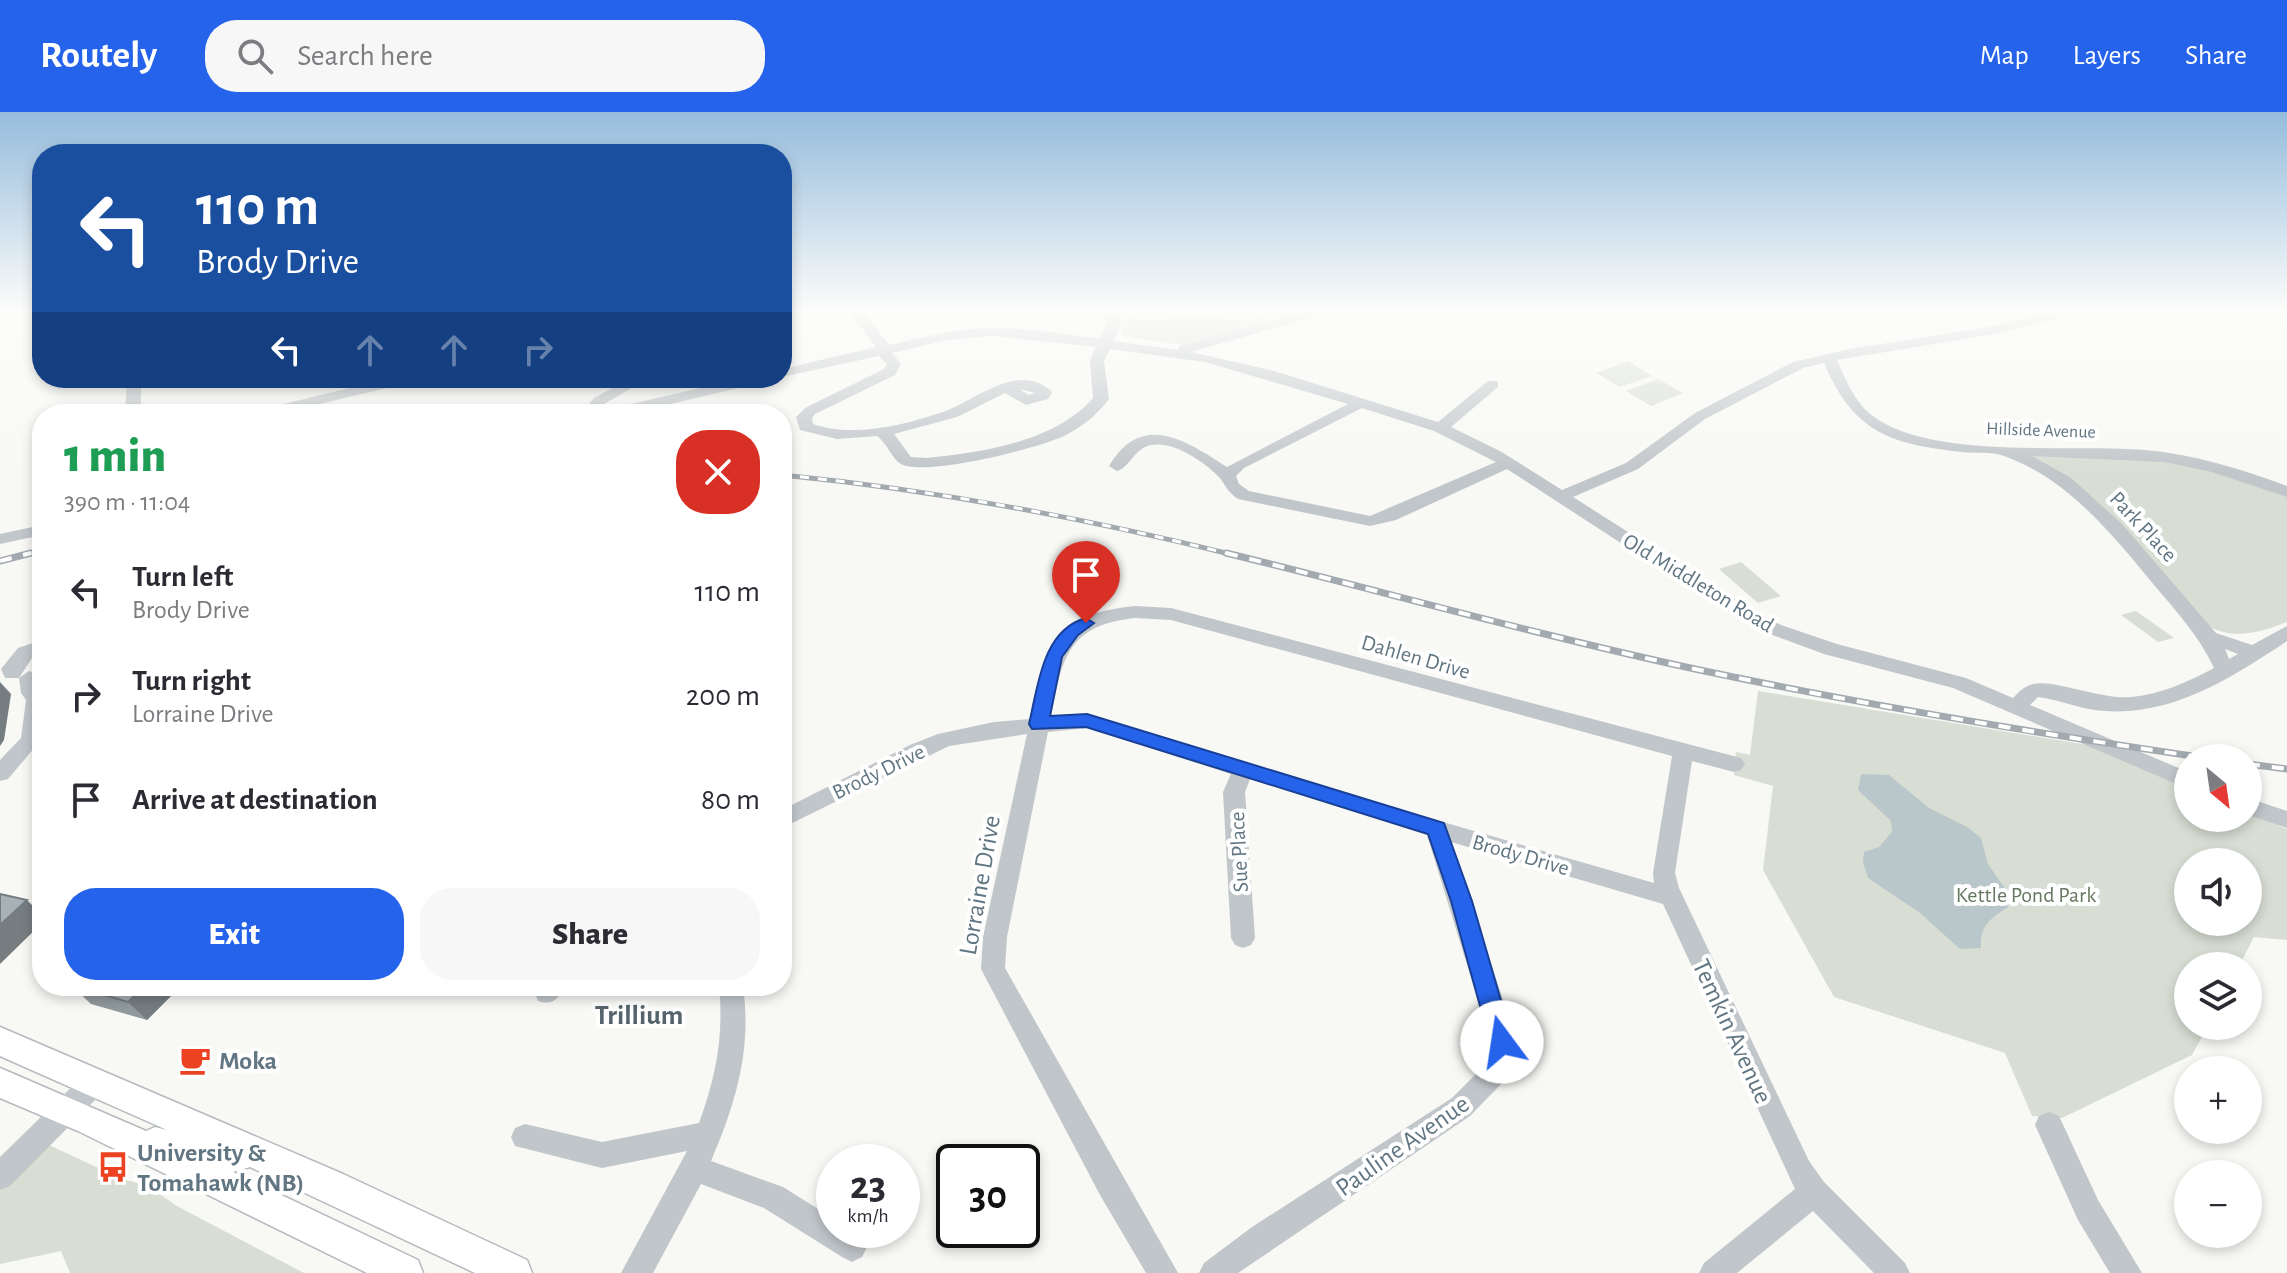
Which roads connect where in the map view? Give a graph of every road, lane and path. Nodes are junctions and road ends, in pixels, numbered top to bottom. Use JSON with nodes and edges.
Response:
{"nodes":[{"id":1,"x":815,"y":365,"type":"edge"},
{"id":2,"x":893,"y":365,"type":"edge"},
{"id":3,"x":1097,"y":365,"type":"edge"},
{"id":4,"x":1239,"y":365,"type":"edge"},
{"id":5,"x":1252,"y":365,"type":"edge"},
{"id":6,"x":1798,"y":365,"type":"edge"},
{"id":7,"x":1832,"y":365,"type":"edge"},
{"id":8,"x":792,"y":371,"type":"edge"},
{"id":9,"x":1269,"y":374,"type":"junction"},
{"id":10,"x":1493,"y":384,"type":"dead end"},
{"id":11,"x":369,"y":388,"type":"edge"},
{"id":12,"x":623,"y":388,"type":"edge"},
{"id":13,"x":720,"y":388,"type":"edge"},
{"id":14,"x":1009,"y":389,"type":"dead end"},
{"id":15,"x":1363,"y":402,"type":"junction"},
{"id":16,"x":301,"y":404,"type":"edge"},
{"id":17,"x":597,"y":404,"type":"edge"},
{"id":18,"x":651,"y":404,"type":"edge"},
{"id":19,"x":1440,"y":428,"type":"junction"},
{"id":20,"x":883,"y":433,"type":"junction"},
{"id":21,"x":1995,"y":451,"type":"junction"},
{"id":22,"x":1507,"y":463,"type":"junction"},
{"id":23,"x":1117,"y":466,"type":"dead end"},
{"id":24,"x":1228,"y":475,"type":"junction"},
{"id":25,"x":2287,"y":492,"type":"edge"},
{"id":26,"x":1560,"y":497,"type":"junction"},
{"id":27,"x":32,"y":532,"type":"edge"},
{"id":28,"x":0,"y":539,"type":"edge"},
{"id":29,"x":1086,"y":623,"type":"joint"},
{"id":30,"x":2287,"y":632,"type":"edge"},
{"id":31,"x":2209,"y":637,"type":"junction"},
{"id":32,"x":32,"y":650,"type":"edge"},
{"id":33,"x":2254,"y":653,"type":"junction"},
{"id":34,"x":2225,"y":671,"type":"junction"},
{"id":35,"x":22,"y":678,"type":"edge"},
{"id":36,"x":2026,"y":710,"type":"junction"},
{"id":37,"x":1039,"y":724,"type":"junction"},
{"id":38,"x":1683,"y":752,"type":"junction"},
{"id":39,"x":1734,"y":764,"type":"dead end"},
{"id":40,"x":1244,"y":769,"type":"junction"},
{"id":41,"x":0,"y":773,"type":"edge"},
{"id":42,"x":2174,"y":775,"type":"edge"},
{"id":43,"x":2262,"y":811,"type":"edge"},
{"id":44,"x":792,"y":815,"type":"edge"},
{"id":45,"x":2287,"y":820,"type":"edge"},
{"id":46,"x":1436,"y":829,"type":"junction"},
{"id":47,"x":1671,"y":897,"type":"junction"},
{"id":48,"x":1243,"y":938,"type":"dead end"},
{"id":49,"x":732,"y":996,"type":"edge"},
{"id":50,"x":0,"y":1041,"type":"edge"},
{"id":51,"x":15,"y":1052,"type":"edge"},
{"id":52,"x":96,"y":1081,"type":"junction"},
{"id":53,"x":0,"y":1083,"type":"edge"},
{"id":54,"x":66,"y":1109,"type":"junction"},
{"id":55,"x":2049,"y":1125,"type":"dead end"},
{"id":56,"x":708,"y":1134,"type":"junction"},
{"id":57,"x":121,"y":1137,"type":"junction"},
{"id":58,"x":525,"y":1137,"type":"dead end"},
{"id":59,"x":250,"y":1150,"type":"junction"},
{"id":60,"x":694,"y":1168,"type":"junction"},
{"id":61,"x":0,"y":1176,"type":"edge"},
{"id":62,"x":1814,"y":1192,"type":"junction"},
{"id":63,"x":816,"y":1224,"type":"edge"},
{"id":64,"x":405,"y":1273,"type":"edge"},
{"id":65,"x":514,"y":1273,"type":"edge"},
{"id":66,"x":636,"y":1273,"type":"edge"},
{"id":67,"x":1163,"y":1273,"type":"edge"},
{"id":68,"x":1214,"y":1273,"type":"edge"},
{"id":69,"x":1714,"y":1273,"type":"edge"},
{"id":70,"x":1895,"y":1273,"type":"edge"},
{"id":71,"x":2127,"y":1273,"type":"edge"}],
"edges":[{"from":1,"to":8,"type":"street","name":"Old Middleton Road"},
{"from":2,"to":20,"type":"street"},
{"from":3,"to":20,"type":"street"},
{"from":4,"to":9,"type":"street","name":"Old Middleton Road"},
{"from":5,"to":9,"type":"street","name":"Old Middleton Road"},
{"from":6,"to":26,"type":"street"},
{"from":7,"to":21,"type":"street","name":"Hillside Avenue"},
{"from":9,"to":15,"type":"street","name":"Old Middleton Road"},
{"from":10,"to":19,"type":"street"},
{"from":11,"to":16,"type":"street"},
{"from":12,"to":17,"type":"street"},
{"from":13,"to":18,"type":"street"},
{"from":14,"to":20,"type":"street"},
{"from":15,"to":19,"type":"street","name":"Old Middleton Road"},
{"from":15,"to":24,"type":"street"},
{"from":19,"to":22,"type":"street","name":"Old Middleton Road"},
{"from":21,"to":25,"type":"street","name":"Hillside Avenue"},
{"from":21,"to":31,"type":"street","name":"Park Place"},
{"from":22,"to":24,"type":"street"},
{"from":22,"to":26,"type":"street","name":"Old Middleton Road"},
{"from":23,"to":24,"type":"street"},
{"from":26,"to":36,"type":"street","name":"Old Middleton Road"},
{"from":27,"to":28,"type":"street"},
{"from":29,"to":37,"type":"street","name":"Lorraine Drive"},
{"from":29,"to":38,"type":"street","name":"Dahlen Drive"},
{"from":30,"to":33,"type":"street"},
{"from":31,"to":33,"type":"street"},
{"from":31,"to":34,"type":"street","name":"Park Place"},
{"from":32,"to":35,"type":"street"},
{"from":33,"to":34,"type":"street"},
{"from":34,"to":36,"type":"street"},
{"from":35,"to":41,"type":"street"},
{"from":36,"to":42,"type":"street","name":"Old Middleton Road"},
{"from":37,"to":40,"type":"street","name":"Brody Drive"},
{"from":37,"to":44,"type":"street","name":"Brody Drive"},
{"from":37,"to":67,"type":"street","name":"Lorraine Drive"},
{"from":38,"to":39,"type":"street","name":"Dahlen Drive"},
{"from":38,"to":47,"type":"street","name":"Temkin Avenue"},
{"from":40,"to":46,"type":"street","name":"Brody Drive"},
{"from":40,"to":48,"type":"street","name":"Sue Place"},
{"from":43,"to":45,"type":"street"},
{"from":46,"to":47,"type":"street","name":"Brody Drive"},
{"from":46,"to":68,"type":"street","name":"Pauline Avenue"},
{"from":47,"to":62,"type":"street","name":"Temkin Avenue"},
{"from":49,"to":56,"type":"street"},
{"from":50,"to":51,"type":"main road"},
{"from":51,"to":52,"type":"main road"},
{"from":52,"to":54,"type":"street"},
{"from":52,"to":59,"type":"main road"},
{"from":53,"to":54,"type":"main road"},
{"from":54,"to":57,"type":"main road"},
{"from":54,"to":61,"type":"street"},
{"from":55,"to":71,"type":"street"},
{"from":56,"to":58,"type":"street"},
{"from":56,"to":60,"type":"street"},
{"from":57,"to":59,"type":"main road"},
{"from":57,"to":64,"type":"main road"},
{"from":59,"to":65,"type":"main road"},
{"from":60,"to":63,"type":"street"},
{"from":60,"to":66,"type":"street"},
{"from":62,"to":69,"type":"street"},
{"from":62,"to":70,"type":"street","name":"Temkin Avenue"}]}
